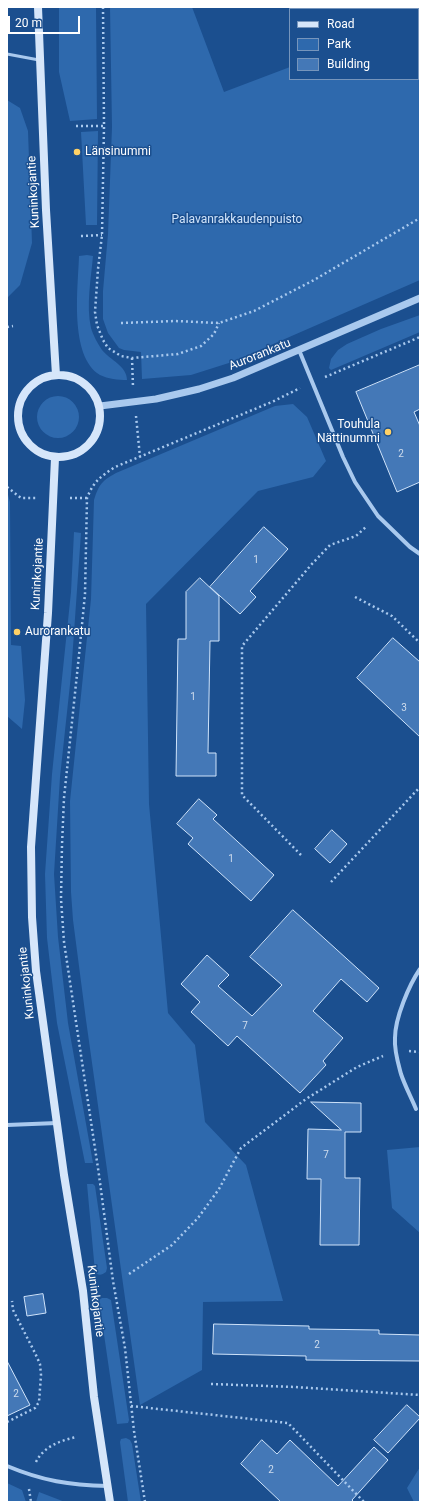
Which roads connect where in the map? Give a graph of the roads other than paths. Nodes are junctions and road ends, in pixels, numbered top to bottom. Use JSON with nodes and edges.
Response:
{"nodes":[{"id":1,"x":38,"y":7,"type":"edge"},
{"id":2,"x":7,"y":54,"type":"edge"},
{"id":3,"x":39,"y":60,"type":"junction"},
{"id":4,"x":420,"y":298,"type":"edge"},
{"id":5,"x":299,"y":350,"type":"junction"},
{"id":6,"x":56,"y":375,"type":"junction"},
{"id":7,"x":100,"y":406,"type":"junction"},
{"id":8,"x":55,"y":458,"type":"junction"},
{"id":9,"x":420,"y":554,"type":"edge"},
{"id":10,"x":420,"y":969,"type":"edge"},
{"id":11,"x":416,"y":1109,"type":"dead end"},
{"id":12,"x":57,"y":1123,"type":"junction"},
{"id":13,"x":7,"y":1126,"type":"edge"},
{"id":14,"x":7,"y":1466,"type":"edge"},
{"id":15,"x":108,"y":1486,"type":"junction"},
{"id":16,"x":110,"y":1502,"type":"edge"}],
"edges":[{"from":1,"to":3,"type":"main road","name":"Kuninkojantie"},
{"from":2,"to":3,"type":"lane"},
{"from":3,"to":6,"type":"main road","name":"Kuninkojantie"},
{"from":4,"to":5,"type":"street","name":"Aurorankatu"},
{"from":5,"to":7,"type":"street","name":"Aurorankatu"},
{"from":5,"to":9,"type":"street"},
{"from":6,"to":7,"type":"main road"},
{"from":6,"to":8,"type":"main road"},
{"from":7,"to":8,"type":"main road"},
{"from":8,"to":12,"type":"main road","name":"Kuninkojantie"},
{"from":10,"to":11,"type":"street"},
{"from":12,"to":13,"type":"street"},
{"from":12,"to":15,"type":"main road","name":"Kuninkojantie"},
{"from":14,"to":15,"type":"street"},
{"from":15,"to":16,"type":"main road","name":"Kuninkojantie"}]}
